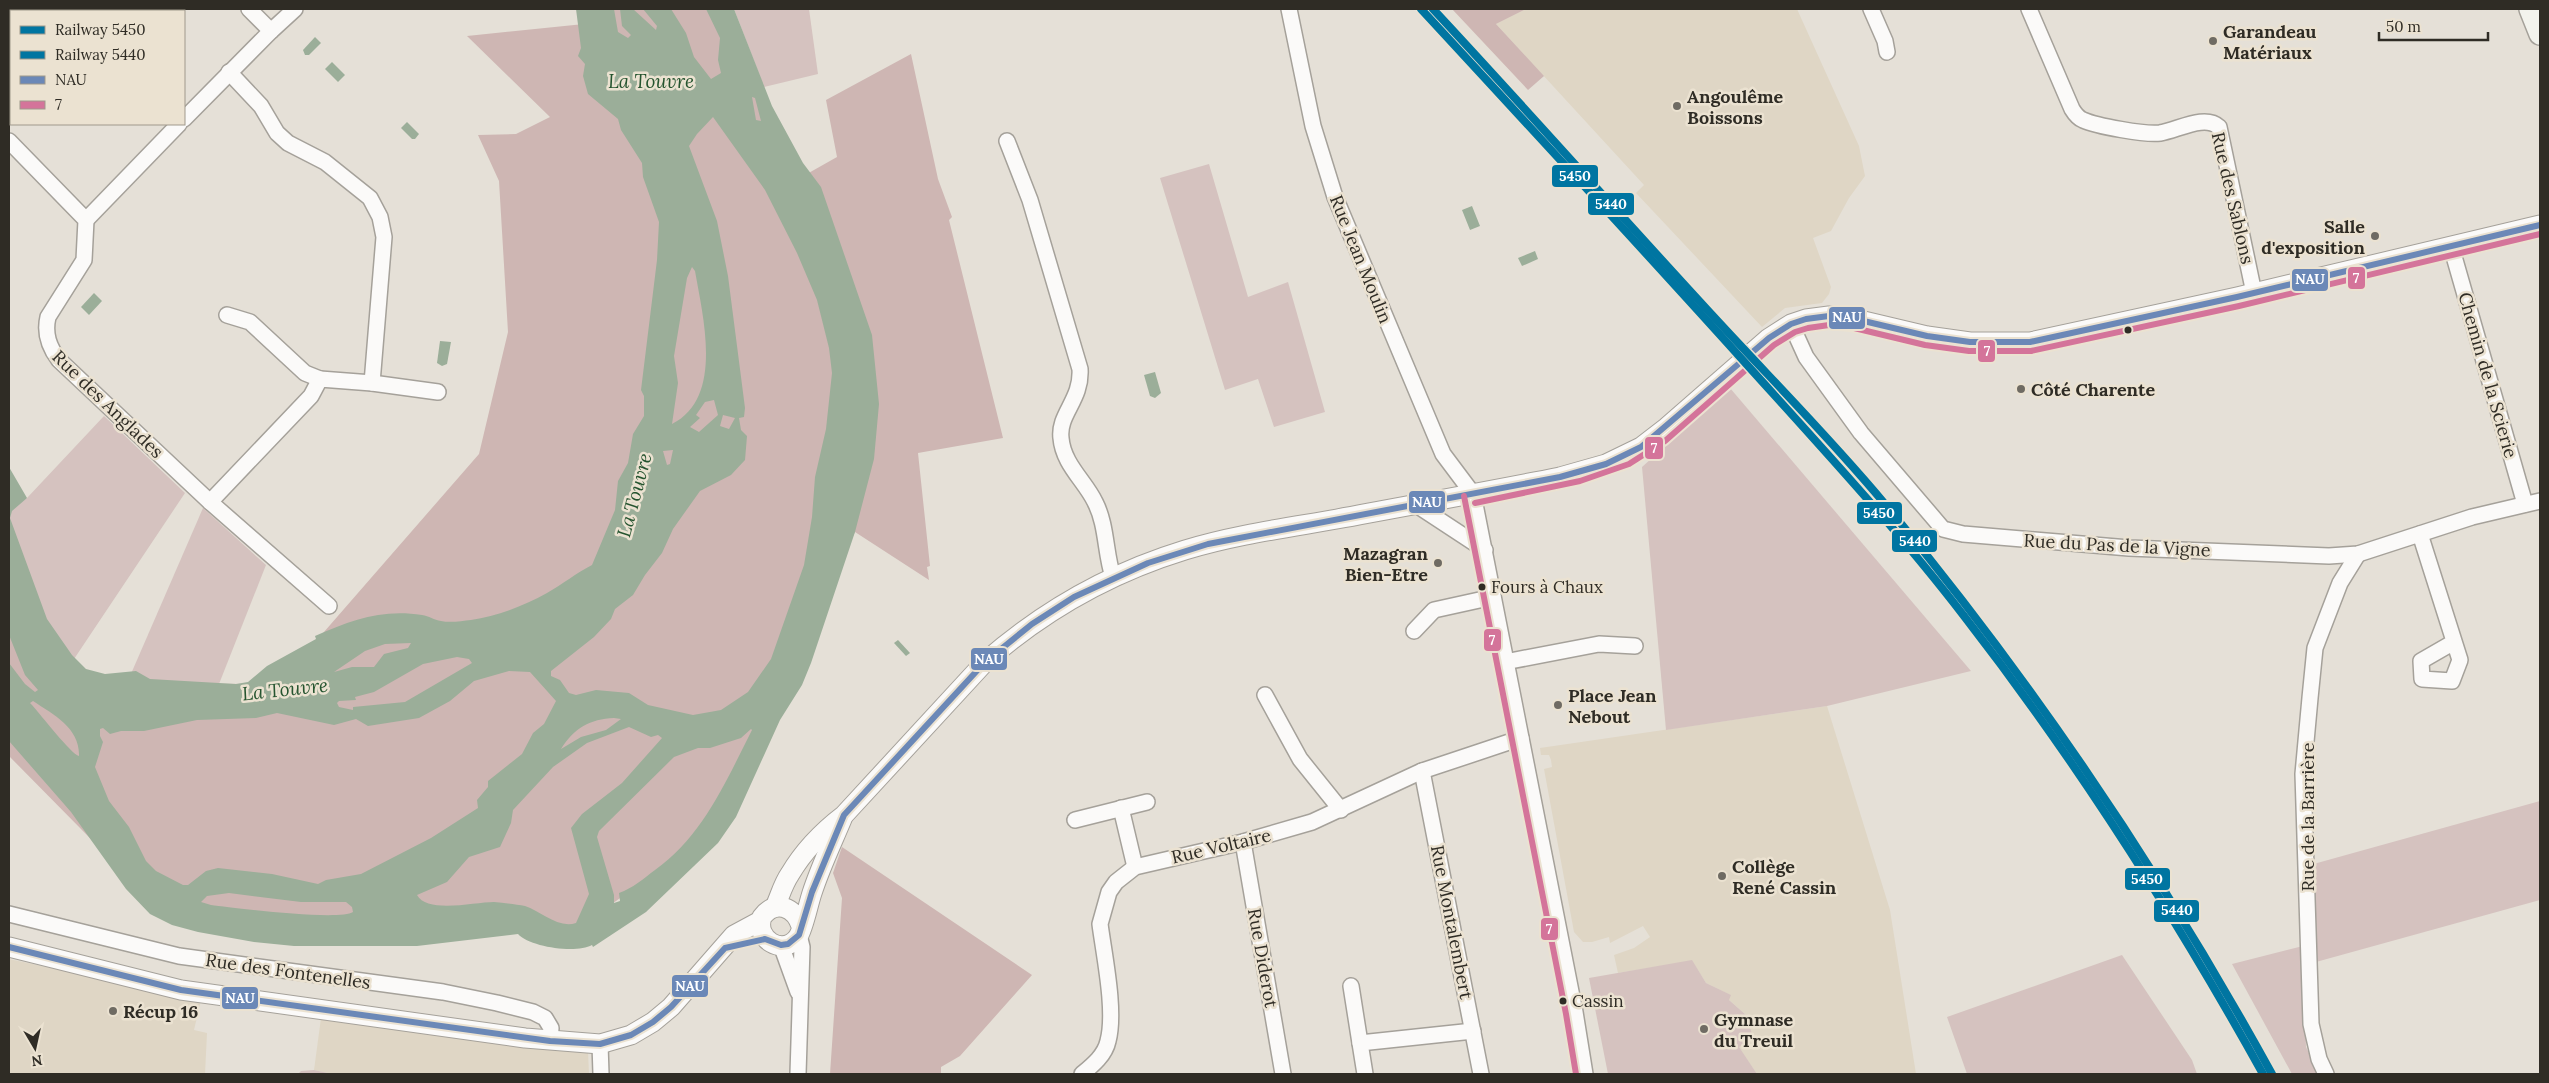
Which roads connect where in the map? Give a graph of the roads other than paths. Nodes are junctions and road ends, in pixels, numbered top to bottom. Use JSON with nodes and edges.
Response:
{"nodes":[{"id":1,"x":250,"y":9,"type":"edge"},
{"id":2,"x":295,"y":9,"type":"edge"},
{"id":3,"x":1289,"y":9,"type":"edge"},
{"id":4,"x":1871,"y":9,"type":"edge"},
{"id":5,"x":2029,"y":9,"type":"edge"},
{"id":6,"x":2530,"y":9,"type":"edge"},
{"id":7,"x":272,"y":31,"type":"junction"},
{"id":8,"x":2540,"y":34,"type":"edge"},
{"id":9,"x":1887,"y":52,"type":"dead end"},
{"id":10,"x":229,"y":72,"type":"junction"},
{"id":11,"x":185,"y":118,"type":"edge"},
{"id":12,"x":178,"y":125,"type":"edge"},
{"id":13,"x":9,"y":141,"type":"edge"},
{"id":14,"x":1007,"y":141,"type":"dead end"},
{"id":15,"x":86,"y":220,"type":"junction"},
{"id":16,"x":2540,"y":225,"type":"edge"},
{"id":17,"x":2451,"y":246,"type":"junction"},
{"id":18,"x":2254,"y":293,"type":"junction"},
{"id":19,"x":227,"y":315,"type":"dead end"},
{"id":20,"x":1791,"y":324,"type":"junction"},
{"id":21,"x":320,"y":379,"type":"junction"},
{"id":22,"x":372,"y":384,"type":"junction"},
{"id":23,"x":438,"y":392,"type":"dead end"},
{"id":24,"x":1473,"y":494,"type":"junction"},
{"id":25,"x":2540,"y":501,"type":"edge"},
{"id":26,"x":210,"y":502,"type":"junction"},
{"id":27,"x":1415,"y":504,"type":"junction"},
{"id":28,"x":2525,"y":504,"type":"junction"},
{"id":29,"x":2420,"y":534,"type":"junction"},
{"id":30,"x":1485,"y":550,"type":"junction"},
{"id":31,"x":2358,"y":554,"type":"junction"},
{"id":32,"x":1113,"y":577,"type":"junction"},
{"id":33,"x":1493,"y":597,"type":"junction"},
{"id":34,"x":329,"y":606,"type":"dead end"},
{"id":35,"x":1414,"y":630,"type":"dead end"},
{"id":36,"x":2454,"y":642,"type":"dead end"},
{"id":37,"x":1635,"y":646,"type":"dead end"},
{"id":38,"x":1505,"y":662,"type":"junction"},
{"id":39,"x":1265,"y":695,"type":"dead end"},
{"id":40,"x":1521,"y":738,"type":"junction"},
{"id":41,"x":1422,"y":770,"type":"junction"},
{"id":42,"x":1147,"y":802,"type":"dead end"},
{"id":43,"x":1121,"y":808,"type":"junction"},
{"id":44,"x":1341,"y":810,"type":"junction"},
{"id":45,"x":844,"y":815,"type":"junction"},
{"id":46,"x":1075,"y":820,"type":"dead end"},
{"id":47,"x":1243,"y":842,"type":"junction"},
{"id":48,"x":1135,"y":867,"type":"junction"},
{"id":49,"x":775,"y":907,"type":"junction"},
{"id":50,"x":9,"y":914,"type":"edge"},
{"id":51,"x":800,"y":931,"type":"junction"},
{"id":52,"x":769,"y":935,"type":"junction"},
{"id":53,"x":9,"y":947,"type":"edge"},
{"id":54,"x":1351,"y":986,"type":"dead end"},
{"id":55,"x":802,"y":1003,"type":"junction"},
{"id":56,"x":1473,"y":1031,"type":"junction"},
{"id":57,"x":550,"y":1041,"type":"junction"},
{"id":58,"x":1360,"y":1043,"type":"junction"},
{"id":59,"x":600,"y":1044,"type":"junction"},
{"id":60,"x":600,"y":1074,"type":"edge"},
{"id":61,"x":798,"y":1074,"type":"edge"},
{"id":62,"x":1082,"y":1074,"type":"edge"},
{"id":63,"x":1283,"y":1074,"type":"edge"},
{"id":64,"x":1364,"y":1074,"type":"edge"},
{"id":65,"x":1481,"y":1074,"type":"edge"},
{"id":66,"x":1585,"y":1074,"type":"edge"},
{"id":67,"x":2326,"y":1074,"type":"edge"}],
"edges":[{"from":1,"to":7,"type":"street"},
{"from":2,"to":7,"type":"street"},
{"from":3,"to":24,"type":"street","name":"Rue Jean Moulin"},
{"from":4,"to":9,"type":"street"},
{"from":5,"to":18,"type":"street","name":"Rue des Sablons"},
{"from":6,"to":8,"type":"main road"},
{"from":7,"to":10,"type":"street"},
{"from":10,"to":11,"type":"street"},
{"from":10,"to":22,"type":"street"},
{"from":12,"to":15,"type":"street"},
{"from":13,"to":15,"type":"street"},
{"from":14,"to":32,"type":"street"},
{"from":15,"to":26,"type":"street","name":"Rue des Anglades"},
{"from":16,"to":17,"type":"street"},
{"from":17,"to":18,"type":"street"},
{"from":17,"to":28,"type":"street","name":"Chemin de la Scierie"},
{"from":18,"to":20,"type":"street"},
{"from":19,"to":21,"type":"street"},
{"from":20,"to":24,"type":"street"},
{"from":20,"to":31,"type":"street","name":"Rue du Pas de la Vigne"},
{"from":21,"to":22,"type":"street"},
{"from":21,"to":26,"type":"street"},
{"from":22,"to":23,"type":"street"},
{"from":24,"to":27,"type":"street"},
{"from":24,"to":30,"type":"street"},
{"from":25,"to":28,"type":"street","name":"Rue du Pas de la Vigne"},
{"from":26,"to":34,"type":"street","name":"Rue des Anglades"},
{"from":27,"to":30,"type":"street"},
{"from":27,"to":32,"type":"street"},
{"from":28,"to":29,"type":"street","name":"Rue du Pas de la Vigne"},
{"from":29,"to":31,"type":"street","name":"Rue du Pas de la Vigne"},
{"from":29,"to":36,"type":"street"},
{"from":30,"to":33,"type":"street"},
{"from":31,"to":67,"type":"street","name":"Rue de la Barrière"},
{"from":32,"to":45,"type":"street"},
{"from":33,"to":35,"type":"street"},
{"from":33,"to":38,"type":"street"},
{"from":37,"to":38,"type":"street"},
{"from":38,"to":40,"type":"street"},
{"from":39,"to":44,"type":"street"},
{"from":40,"to":41,"type":"street","name":"Rue Voltaire"},
{"from":40,"to":66,"type":"street"},
{"from":41,"to":44,"type":"street","name":"Rue Voltaire"},
{"from":41,"to":56,"type":"street","name":"Rue Montalembert"},
{"from":42,"to":43,"type":"street"},
{"from":43,"to":46,"type":"street"},
{"from":43,"to":48,"type":"street"},
{"from":44,"to":47,"type":"street","name":"Rue Voltaire"},
{"from":45,"to":49,"type":"street"},
{"from":45,"to":51,"type":"street"},
{"from":47,"to":48,"type":"street","name":"Rue Voltaire"},
{"from":47,"to":63,"type":"street","name":"Rue Diderot"},
{"from":48,"to":62,"type":"street","name":"Rue Voltaire"},
{"from":49,"to":51,"type":"street"},
{"from":49,"to":52,"type":"street"},
{"from":50,"to":57,"type":"street","name":"Rue des Fontenelles"},
{"from":51,"to":52,"type":"street"},
{"from":51,"to":55,"type":"street"},
{"from":52,"to":55,"type":"street"},
{"from":52,"to":59,"type":"street"},
{"from":53,"to":57,"type":"street"},
{"from":54,"to":58,"type":"street"},
{"from":55,"to":61,"type":"street"},
{"from":56,"to":58,"type":"street"},
{"from":56,"to":65,"type":"street","name":"Rue Montalembert"},
{"from":57,"to":59,"type":"street"},
{"from":58,"to":64,"type":"street"},
{"from":59,"to":60,"type":"street"}]}
